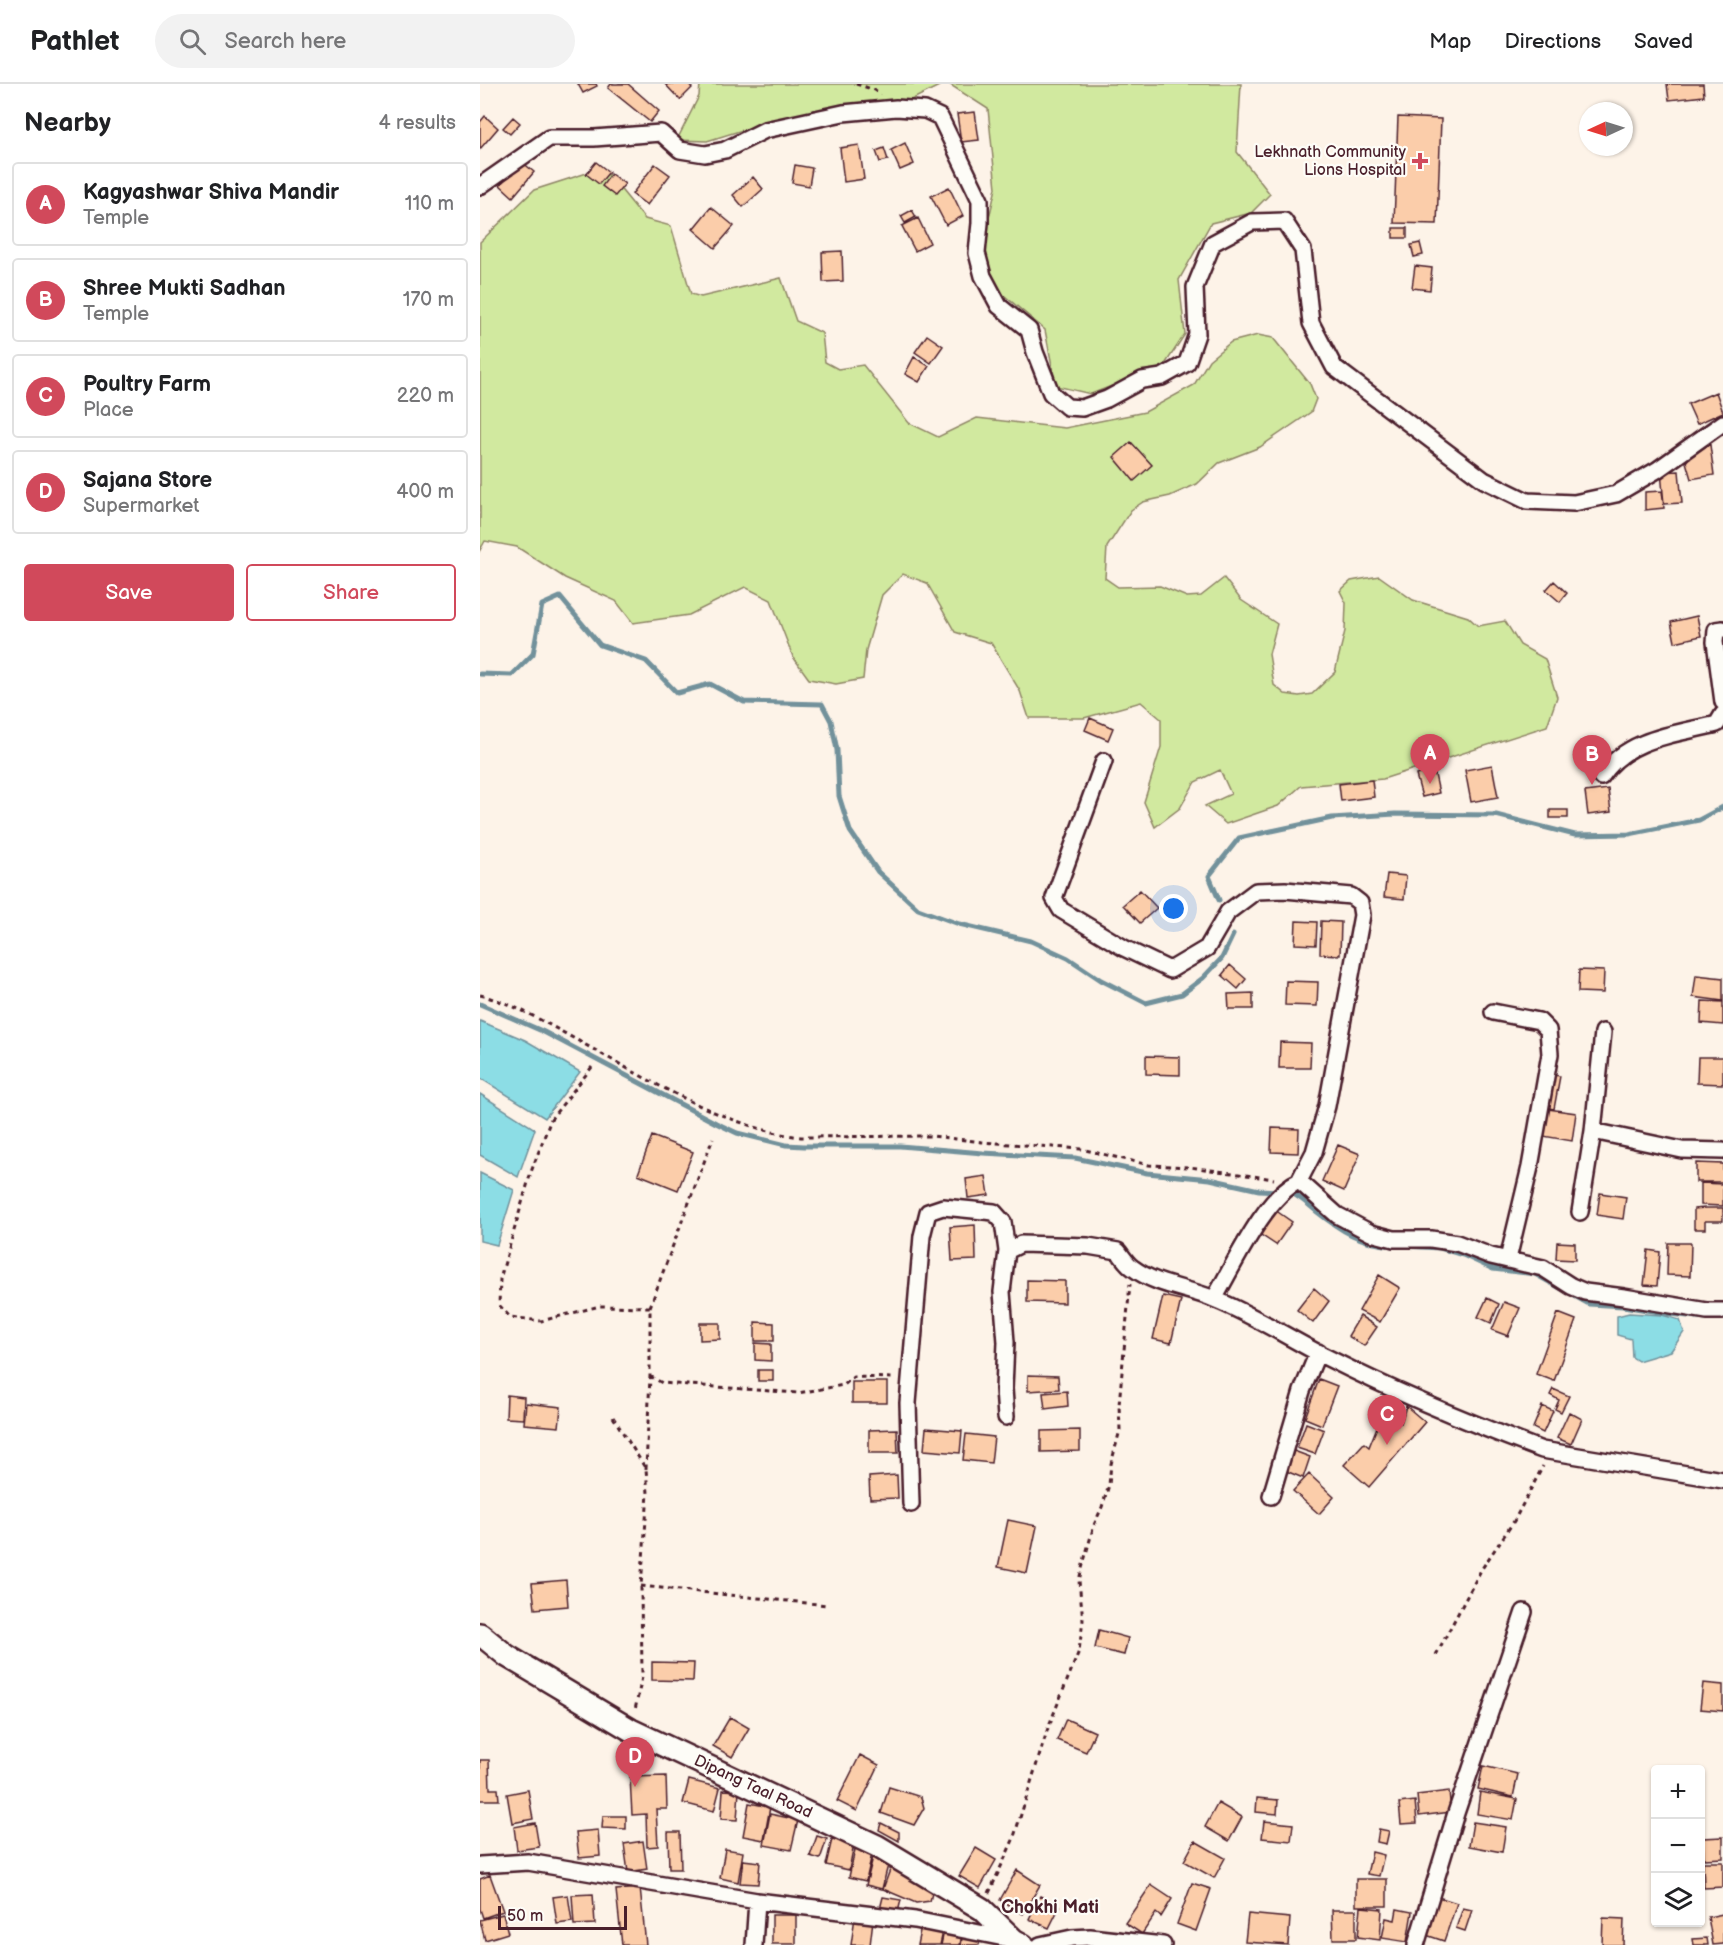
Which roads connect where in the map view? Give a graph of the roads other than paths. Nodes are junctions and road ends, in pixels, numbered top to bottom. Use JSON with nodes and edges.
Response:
{"nodes":[{"id":1,"x":480,"y":186,"type":"edge"},
{"id":2,"x":1723,"y":423,"type":"edge"},
{"id":3,"x":1723,"y":629,"type":"edge"},
{"id":4,"x":1723,"y":702,"type":"edge"},
{"id":5,"x":1723,"y":714,"type":"edge"},
{"id":6,"x":1104,"y":761,"type":"dead end"},
{"id":7,"x":1601,"y":777,"type":"dead end"},
{"id":8,"x":1493,"y":1012,"type":"dead end"},
{"id":9,"x":1603,"y":1032,"type":"dead end"},
{"id":10,"x":1593,"y":1131,"type":"junction"},
{"id":11,"x":1723,"y":1151,"type":"edge"},
{"id":12,"x":1289,"y":1187,"type":"junction"},
{"id":13,"x":1580,"y":1212,"type":"dead end"},
{"id":14,"x":1007,"y":1251,"type":"junction"},
{"id":15,"x":1508,"y":1259,"type":"junction"},
{"id":16,"x":1214,"y":1299,"type":"junction"},
{"id":17,"x":1723,"y":1311,"type":"edge"},
{"id":18,"x":1318,"y":1352,"type":"junction"},
{"id":19,"x":1006,"y":1417,"type":"dead end"},
{"id":20,"x":1723,"y":1480,"type":"edge"},
{"id":21,"x":1271,"y":1496,"type":"dead end"},
{"id":22,"x":911,"y":1504,"type":"dead end"},
{"id":23,"x":1524,"y":1612,"type":"dead end"},
{"id":24,"x":480,"y":1634,"type":"edge"},
{"id":25,"x":480,"y":1865,"type":"edge"},
{"id":26,"x":757,"y":1901,"type":"junction"},
{"id":27,"x":1018,"y":1943,"type":"edge"},
{"id":28,"x":753,"y":1945,"type":"edge"},
{"id":29,"x":1040,"y":1945,"type":"edge"},
{"id":30,"x":1163,"y":1945,"type":"edge"},
{"id":31,"x":1416,"y":1945,"type":"edge"}],
"edges":[{"from":1,"to":2,"type":"street"},
{"from":3,"to":4,"type":"street"},
{"from":5,"to":7,"type":"street"},
{"from":6,"to":12,"type":"street"},
{"from":8,"to":15,"type":"street"},
{"from":9,"to":10,"type":"street"},
{"from":10,"to":11,"type":"street"},
{"from":10,"to":13,"type":"street"},
{"from":12,"to":15,"type":"street"},
{"from":12,"to":16,"type":"street"},
{"from":14,"to":16,"type":"street"},
{"from":14,"to":19,"type":"street"},
{"from":14,"to":22,"type":"street"},
{"from":15,"to":17,"type":"street"},
{"from":16,"to":18,"type":"street"},
{"from":18,"to":20,"type":"street"},
{"from":18,"to":21,"type":"street"},
{"from":23,"to":31,"type":"street"},
{"from":24,"to":27,"type":"main road","name":"Dipang Taal Road"},
{"from":25,"to":26,"type":"street"},
{"from":26,"to":27,"type":"street"},
{"from":26,"to":28,"type":"street"},
{"from":29,"to":30,"type":"street"}]}
